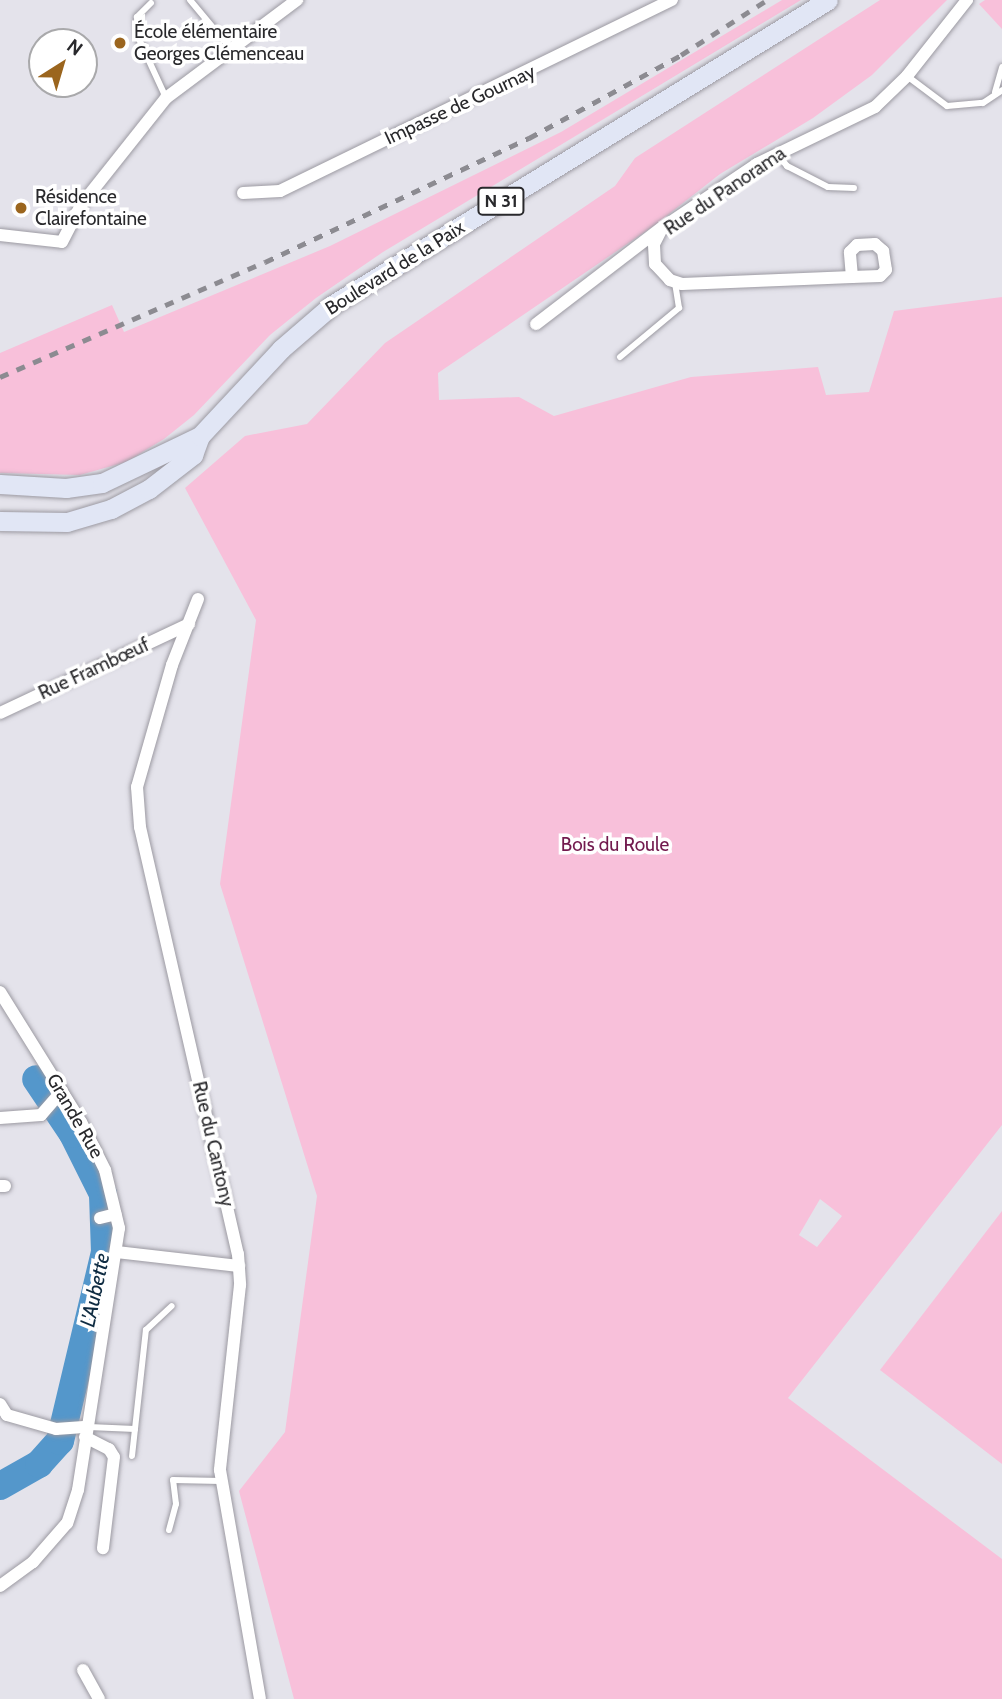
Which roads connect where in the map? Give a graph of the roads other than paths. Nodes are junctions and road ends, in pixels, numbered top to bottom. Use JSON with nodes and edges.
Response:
{"nodes":[{"id":1,"x":190,"y":0,"type":"edge"},
{"id":2,"x":297,"y":0,"type":"edge"},
{"id":3,"x":672,"y":0,"type":"edge"},
{"id":4,"x":828,"y":0,"type":"edge"},
{"id":5,"x":967,"y":0,"type":"edge"},
{"id":6,"x":150,"y":3,"type":"dead end"},
{"id":7,"x":232,"y":49,"type":"junction"},
{"id":8,"x":1002,"y":66,"type":"edge"},
{"id":9,"x":907,"y":76,"type":"junction"},
{"id":10,"x":999,"y":91,"type":"edge"},
{"id":11,"x":166,"y":98,"type":"junction"},
{"id":12,"x":777,"y":154,"type":"junction"},
{"id":13,"x":854,"y":188,"type":"dead end"},
{"id":14,"x":243,"y":193,"type":"dead end"},
{"id":15,"x":662,"y":228,"type":"junction"},
{"id":16,"x":0,"y":235,"type":"edge"},
{"id":17,"x":852,"y":278,"type":"dead end"},
{"id":18,"x":675,"y":282,"type":"junction"},
{"id":19,"x":536,"y":324,"type":"dead end"},
{"id":20,"x":620,"y":357,"type":"dead end"},
{"id":21,"x":200,"y":436,"type":"junction"},
{"id":22,"x":0,"y":484,"type":"edge"},
{"id":23,"x":0,"y":521,"type":"edge"},
{"id":24,"x":198,"y":599,"type":"dead end"},
{"id":25,"x":189,"y":624,"type":"junction"},
{"id":26,"x":0,"y":713,"type":"edge"},
{"id":27,"x":0,"y":992,"type":"edge"},
{"id":28,"x":60,"y":1095,"type":"junction"},
{"id":29,"x":0,"y":1118,"type":"edge"},
{"id":30,"x":116,"y":1214,"type":"junction"},
{"id":31,"x":100,"y":1218,"type":"dead end"},
{"id":32,"x":116,"y":1252,"type":"junction"},
{"id":33,"x":239,"y":1266,"type":"junction"},
{"id":34,"x":172,"y":1306,"type":"dead end"},
{"id":35,"x":0,"y":1405,"type":"edge"},
{"id":36,"x":135,"y":1429,"type":"junction"},
{"id":37,"x":83,"y":1431,"type":"junction"},
{"id":38,"x":132,"y":1456,"type":"dead end"},
{"id":39,"x":221,"y":1481,"type":"junction"},
{"id":40,"x":169,"y":1531,"type":"dead end"},
{"id":41,"x":103,"y":1548,"type":"dead end"},
{"id":42,"x":0,"y":1586,"type":"edge"},
{"id":43,"x":83,"y":1670,"type":"dead end"},
{"id":44,"x":99,"y":1699,"type":"edge"},
{"id":45,"x":260,"y":1699,"type":"edge"}],
"edges":[{"from":1,"to":7,"type":"lane"},
{"from":2,"to":7,"type":"street"},
{"from":3,"to":14,"type":"street","name":"Impasse de Gournay"},
{"from":4,"to":21,"type":"main road","name":"Boulevard de la Paix","number":"N 31"},
{"from":5,"to":9,"type":"street","name":"Rue du Panorama"},
{"from":6,"to":11,"type":"lane"},
{"from":7,"to":11,"type":"street"},
{"from":8,"to":10,"type":"lane"},
{"from":9,"to":10,"type":"lane"},
{"from":9,"to":12,"type":"street","name":"Rue du Panorama"},
{"from":11,"to":16,"type":"street"},
{"from":12,"to":13,"type":"lane"},
{"from":12,"to":15,"type":"street","name":"Rue du Panorama"},
{"from":15,"to":18,"type":"street","name":"Rue du Panorama"},
{"from":15,"to":19,"type":"street"},
{"from":17,"to":18,"type":"street"},
{"from":18,"to":20,"type":"lane"},
{"from":21,"to":22,"type":"main road","name":"Boulevard de la Paix","number":"N 31"},
{"from":21,"to":23,"type":"main road","name":"Boulevard de la Paix","number":"N 31"},
{"from":24,"to":25,"type":"street","name":"Rue du Cantony"},
{"from":25,"to":26,"type":"street","name":"Rue Frambœuf"},
{"from":25,"to":33,"type":"street","name":"Rue du Cantony"},
{"from":27,"to":28,"type":"street","name":"Grande Rue"},
{"from":28,"to":29,"type":"street"},
{"from":28,"to":30,"type":"street","name":"Grande Rue"},
{"from":30,"to":31,"type":"street"},
{"from":30,"to":32,"type":"street","name":"Grande Rue"},
{"from":32,"to":33,"type":"street"},
{"from":32,"to":37,"type":"street","name":"Grande Rue"},
{"from":33,"to":39,"type":"street","name":"Rue du Cantony"},
{"from":34,"to":36,"type":"lane"},
{"from":35,"to":37,"type":"street"},
{"from":36,"to":37,"type":"lane"},
{"from":36,"to":38,"type":"lane"},
{"from":37,"to":41,"type":"street"},
{"from":37,"to":42,"type":"street","name":"Grande Rue"},
{"from":39,"to":40,"type":"lane"},
{"from":39,"to":45,"type":"street","name":"Rue du Cantony"},
{"from":43,"to":44,"type":"street"}]}
